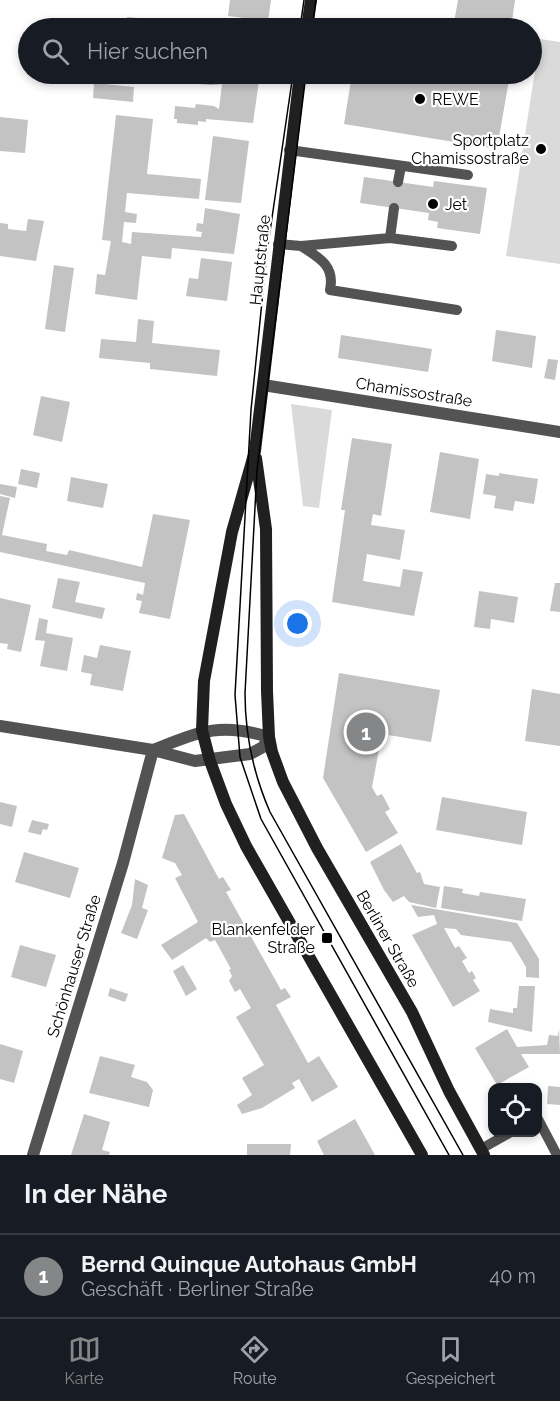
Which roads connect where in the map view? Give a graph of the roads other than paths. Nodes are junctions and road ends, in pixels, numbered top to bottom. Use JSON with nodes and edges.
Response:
{"nodes":[{"id":1,"x":311,"y":0,"type":"edge"},
{"id":2,"x":308,"y":18,"type":"edge"},
{"id":3,"x":299,"y":84,"type":"edge"},
{"id":4,"x":289,"y":150,"type":"junction"},
{"id":5,"x":402,"y":166,"type":"junction"},
{"id":6,"x":468,"y":175,"type":"dead end"},
{"id":7,"x":398,"y":182,"type":"dead end"},
{"id":8,"x":394,"y":208,"type":"dead end"},
{"id":9,"x":390,"y":238,"type":"junction"},
{"id":10,"x":278,"y":244,"type":"junction"},
{"id":11,"x":301,"y":246,"type":"junction"},
{"id":12,"x":452,"y":246,"type":"dead end"},
{"id":13,"x":458,"y":310,"type":"dead end"},
{"id":14,"x":263,"y":385,"type":"junction"},
{"id":15,"x":560,"y":432,"type":"edge"},
{"id":16,"x":255,"y":451,"type":"junction"},
{"id":17,"x":0,"y":726,"type":"edge"},
{"id":18,"x":202,"y":730,"type":"junction"},
{"id":19,"x":269,"y":737,"type":"junction"},
{"id":20,"x":153,"y":750,"type":"junction"},
{"id":21,"x":210,"y":761,"type":"junction"},
{"id":22,"x":542,"y":1128,"type":"edge"},
{"id":23,"x":504,"y":1137,"type":"edge"},
{"id":24,"x":482,"y":1152,"type":"edge"},
{"id":25,"x":33,"y":1155,"type":"edge"},
{"id":26,"x":422,"y":1155,"type":"edge"},
{"id":27,"x":556,"y":1155,"type":"edge"}],
"edges":[{"from":1,"to":2,"type":"main road"},
{"from":3,"to":4,"type":"main road","name":"Hauptstraße"},
{"from":4,"to":5,"type":"lane"},
{"from":4,"to":10,"type":"main road","name":"Hauptstraße"},
{"from":5,"to":6,"type":"lane"},
{"from":5,"to":7,"type":"lane"},
{"from":8,"to":9,"type":"lane"},
{"from":9,"to":11,"type":"lane"},
{"from":9,"to":12,"type":"lane"},
{"from":10,"to":11,"type":"lane"},
{"from":10,"to":14,"type":"main road","name":"Hauptstraße"},
{"from":11,"to":13,"type":"lane"},
{"from":14,"to":15,"type":"street","name":"Chamissostraße"},
{"from":14,"to":16,"type":"main road","name":"Hauptstraße"},
{"from":16,"to":18,"type":"main road","name":"Hauptstraße"},
{"from":16,"to":19,"type":"main road","name":"Hauptstraße"},
{"from":17,"to":20,"type":"street"},
{"from":18,"to":19,"type":"street"},
{"from":18,"to":20,"type":"street"},
{"from":18,"to":21,"type":"main road","name":"Hauptstraße"},
{"from":19,"to":21,"type":"street"},
{"from":19,"to":24,"type":"main road","name":"Berliner Straße"},
{"from":20,"to":21,"type":"street"},
{"from":20,"to":25,"type":"street","name":"Schönhauser Straße"},
{"from":21,"to":26,"type":"main road"},
{"from":22,"to":27,"type":"lane"},
{"from":23,"to":24,"type":"lane"}]}
